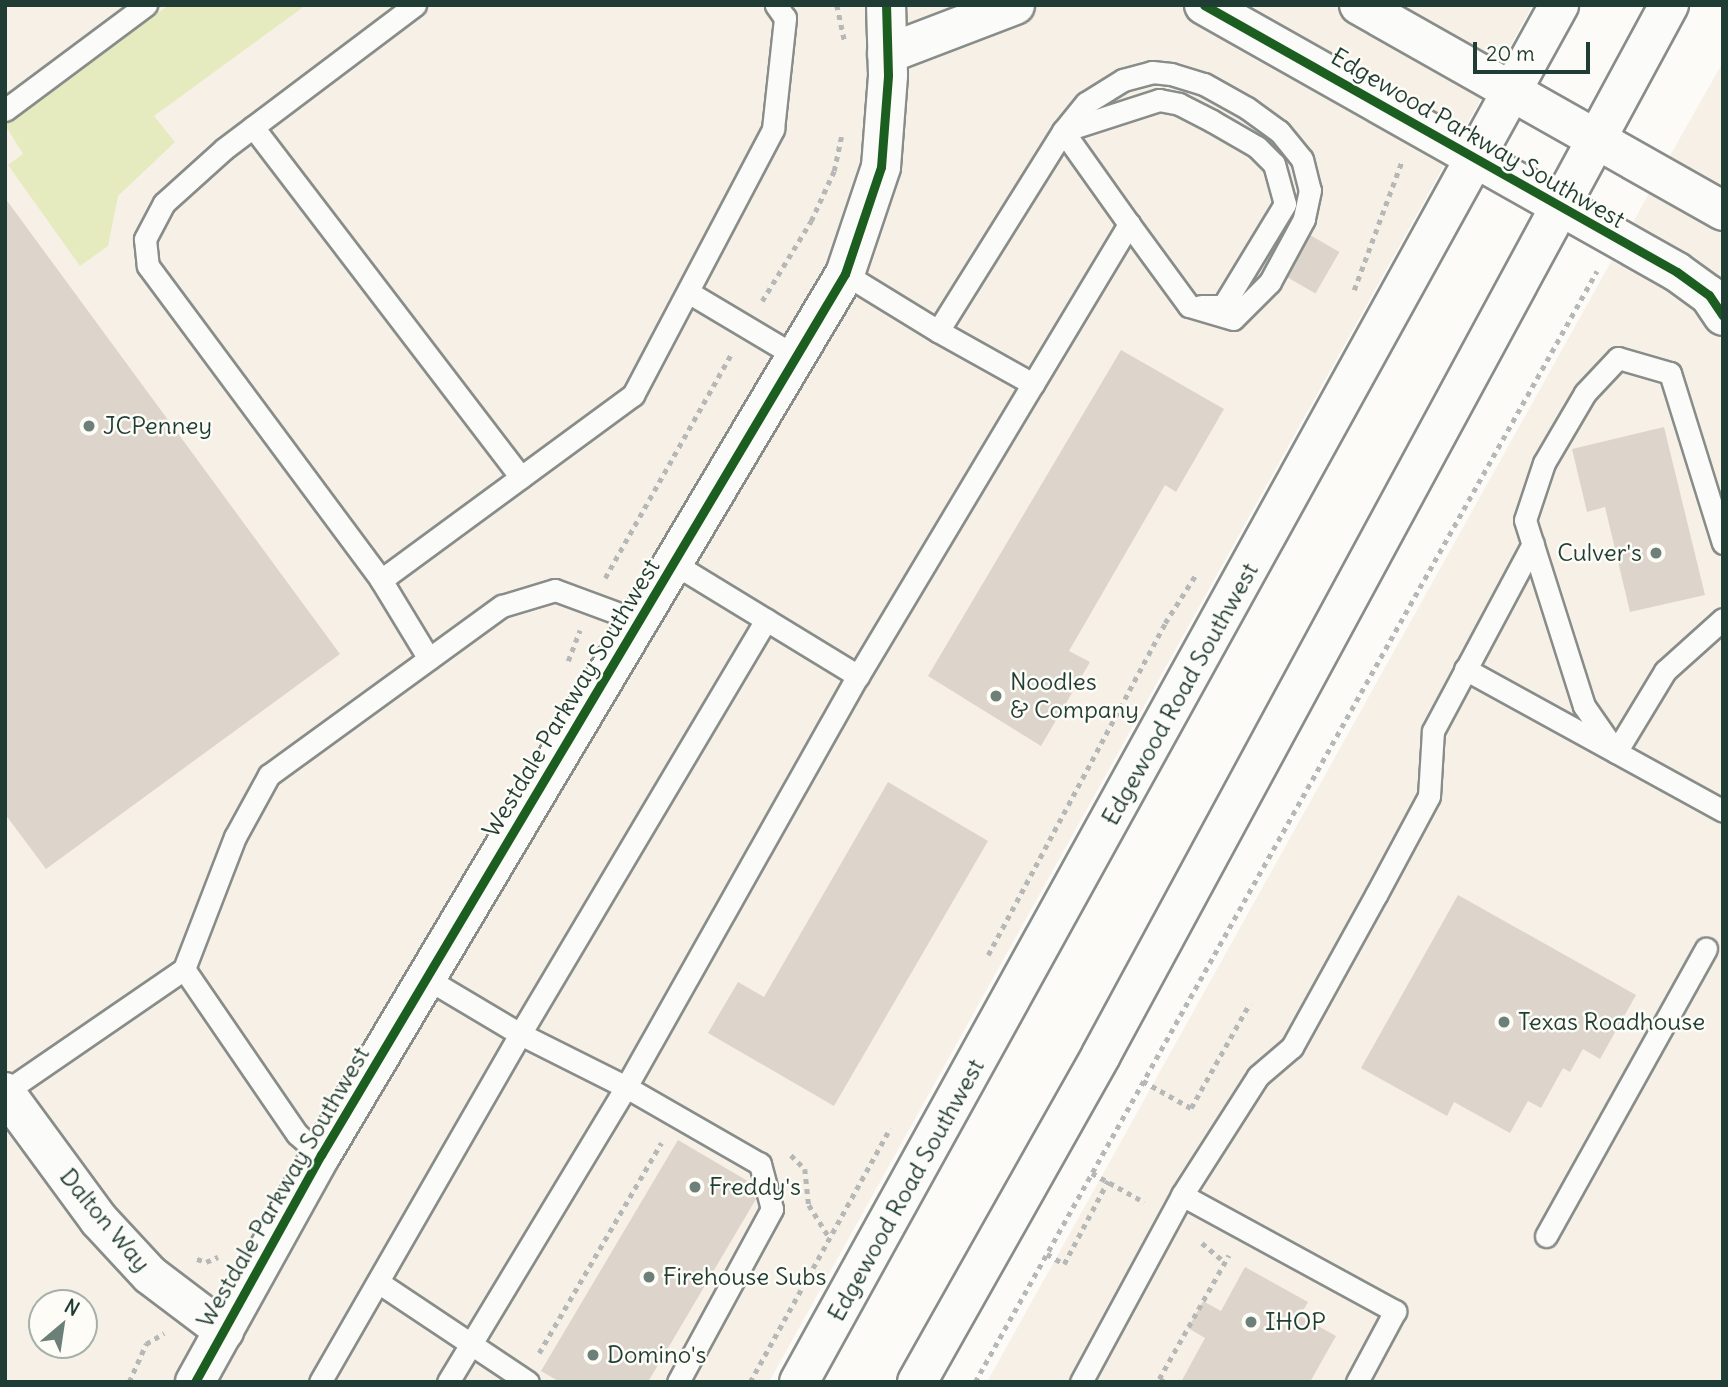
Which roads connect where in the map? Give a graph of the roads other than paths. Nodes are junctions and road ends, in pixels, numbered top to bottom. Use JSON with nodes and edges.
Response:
{"nodes":[{"id":1,"x":146,"y":5,"type":"edge"},
{"id":2,"x":415,"y":5,"type":"edge"},
{"id":3,"x":776,"y":5,"type":"edge"},
{"id":4,"x":886,"y":5,"type":"edge"},
{"id":5,"x":1015,"y":5,"type":"edge"},
{"id":6,"x":1204,"y":5,"type":"edge"},
{"id":7,"x":1360,"y":5,"type":"edge"},
{"id":8,"x":1559,"y":5,"type":"edge"},
{"id":9,"x":1669,"y":5,"type":"edge"},
{"id":10,"x":887,"y":54,"type":"junction"},
{"id":11,"x":1514,"y":92,"type":"junction"},
{"id":12,"x":5,"y":110,"type":"edge"},
{"id":13,"x":253,"y":127,"type":"junction"},
{"id":14,"x":1063,"y":131,"type":"junction"},
{"id":15,"x":1596,"y":140,"type":"junction"},
{"id":16,"x":1476,"y":160,"type":"junction"},
{"id":17,"x":1559,"y":206,"type":"junction"},
{"id":18,"x":1723,"y":211,"type":"edge"},
{"id":19,"x":1129,"y":224,"type":"junction"},
{"id":20,"x":845,"y":274,"type":"junction"},
{"id":21,"x":688,"y":292,"type":"junction"},
{"id":22,"x":1189,"y":306,"type":"junction"},
{"id":23,"x":1723,"y":316,"type":"edge"},
{"id":24,"x":938,"y":331,"type":"junction"},
{"id":25,"x":797,"y":357,"type":"junction"},
{"id":26,"x":1033,"y":384,"type":"junction"},
{"id":27,"x":521,"y":477,"type":"junction"},
{"id":28,"x":1723,"y":543,"type":"edge"},
{"id":29,"x":1533,"y":544,"type":"junction"},
{"id":30,"x":673,"y":564,"type":"junction"},
{"id":31,"x":381,"y":580,"type":"junction"},
{"id":32,"x":1723,"y":619,"type":"edge"},
{"id":33,"x":766,"y":620,"type":"junction"},
{"id":34,"x":639,"y":621,"type":"junction"},
{"id":35,"x":429,"y":659,"type":"junction"},
{"id":36,"x":1465,"y":669,"type":"junction"},
{"id":37,"x":858,"y":676,"type":"junction"},
{"id":38,"x":1616,"y":752,"type":"junction"},
{"id":39,"x":1723,"y":811,"type":"edge"},
{"id":40,"x":1706,"y":948,"type":"dead end"},
{"id":41,"x":184,"y":969,"type":"junction"},
{"id":42,"x":426,"y":978,"type":"junction"},
{"id":43,"x":520,"y":1034,"type":"junction"},
{"id":44,"x":626,"y":1087,"type":"junction"},
{"id":45,"x":5,"y":1092,"type":"edge"},
{"id":46,"x":321,"y":1155,"type":"junction"},
{"id":47,"x":1182,"y":1195,"type":"junction"},
{"id":48,"x":1546,"y":1236,"type":"dead end"},
{"id":49,"x":378,"y":1282,"type":"junction"},
{"id":50,"x":224,"y":1331,"type":"junction"},
{"id":51,"x":471,"y":1344,"type":"junction"},
{"id":52,"x":194,"y":1382,"type":"edge"},
{"id":53,"x":320,"y":1382,"type":"edge"},
{"id":54,"x":448,"y":1382,"type":"edge"},
{"id":55,"x":528,"y":1382,"type":"edge"},
{"id":56,"x":678,"y":1382,"type":"edge"},
{"id":57,"x":799,"y":1382,"type":"edge"},
{"id":58,"x":917,"y":1382,"type":"edge"},
{"id":59,"x":1081,"y":1382,"type":"edge"},
{"id":60,"x":1357,"y":1382,"type":"edge"}],
"edges":[{"from":1,"to":12,"type":"lane"},
{"from":2,"to":13,"type":"lane"},
{"from":3,"to":21,"type":"lane"},
{"from":4,"to":10,"type":"main road","name":"Westdale Parkway Southwest"},
{"from":5,"to":10,"type":"main road"},
{"from":6,"to":16,"type":"main road","name":"Edgewood Parkway Southwest"},
{"from":7,"to":11,"type":"main road"},
{"from":8,"to":11,"type":"main road","name":"Edgewood Road Southwest"},
{"from":9,"to":15,"type":"main road"},
{"from":10,"to":20,"type":"main road","name":"Westdale Parkway Southwest"},
{"from":11,"to":15,"type":"main road"},
{"from":11,"to":16,"type":"main road","name":"Edgewood Road Southwest"},
{"from":13,"to":27,"type":"lane"},
{"from":13,"to":31,"type":"lane"},
{"from":14,"to":19,"type":"lane"},
{"from":14,"to":22,"type":"lane"},
{"from":14,"to":22,"type":"lane"},
{"from":14,"to":24,"type":"lane"},
{"from":15,"to":17,"type":"main road"},
{"from":15,"to":18,"type":"main road"},
{"from":16,"to":17,"type":"main road","name":"Edgewood Parkway Southwest"},
{"from":16,"to":57,"type":"main road","name":"Edgewood Road Southwest"},
{"from":17,"to":23,"type":"main road","name":"Edgewood Parkway Southwest"},
{"from":17,"to":58,"type":"main road"},
{"from":19,"to":22,"type":"lane"},
{"from":19,"to":26,"type":"lane"},
{"from":20,"to":24,"type":"lane"},
{"from":20,"to":25,"type":"main road","name":"Westdale Parkway Southwest"},
{"from":21,"to":25,"type":"lane"},
{"from":21,"to":27,"type":"lane"},
{"from":24,"to":26,"type":"lane"},
{"from":25,"to":30,"type":"main road","name":"Westdale Parkway Southwest"},
{"from":26,"to":37,"type":"lane"},
{"from":27,"to":31,"type":"lane"},
{"from":28,"to":29,"type":"lane"},
{"from":29,"to":36,"type":"lane"},
{"from":29,"to":38,"type":"lane"},
{"from":30,"to":33,"type":"lane"},
{"from":30,"to":34,"type":"main road","name":"Westdale Parkway Southwest"},
{"from":31,"to":35,"type":"lane"},
{"from":32,"to":38,"type":"lane"},
{"from":33,"to":37,"type":"lane"},
{"from":33,"to":43,"type":"lane"},
{"from":34,"to":35,"type":"lane"},
{"from":34,"to":42,"type":"main road","name":"Westdale Parkway Southwest"},
{"from":35,"to":41,"type":"lane"},
{"from":36,"to":38,"type":"lane"},
{"from":36,"to":47,"type":"lane"},
{"from":37,"to":44,"type":"lane"},
{"from":38,"to":39,"type":"lane"},
{"from":40,"to":48,"type":"lane"},
{"from":41,"to":45,"type":"lane"},
{"from":41,"to":46,"type":"lane"},
{"from":42,"to":43,"type":"lane"},
{"from":42,"to":46,"type":"main road","name":"Westdale Parkway Southwest"},
{"from":43,"to":44,"type":"lane"},
{"from":43,"to":49,"type":"lane"},
{"from":44,"to":51,"type":"lane"},
{"from":44,"to":56,"type":"lane"},
{"from":45,"to":50,"type":"main road","name":"Dalton Way"},
{"from":46,"to":50,"type":"main road","name":"Westdale Parkway Southwest"},
{"from":47,"to":59,"type":"lane"},
{"from":47,"to":60,"type":"lane"},
{"from":49,"to":51,"type":"lane"},
{"from":49,"to":53,"type":"lane"},
{"from":50,"to":52,"type":"main road","name":"Westdale Parkway Southwest"},
{"from":51,"to":54,"type":"lane"},
{"from":51,"to":55,"type":"lane"}]}
